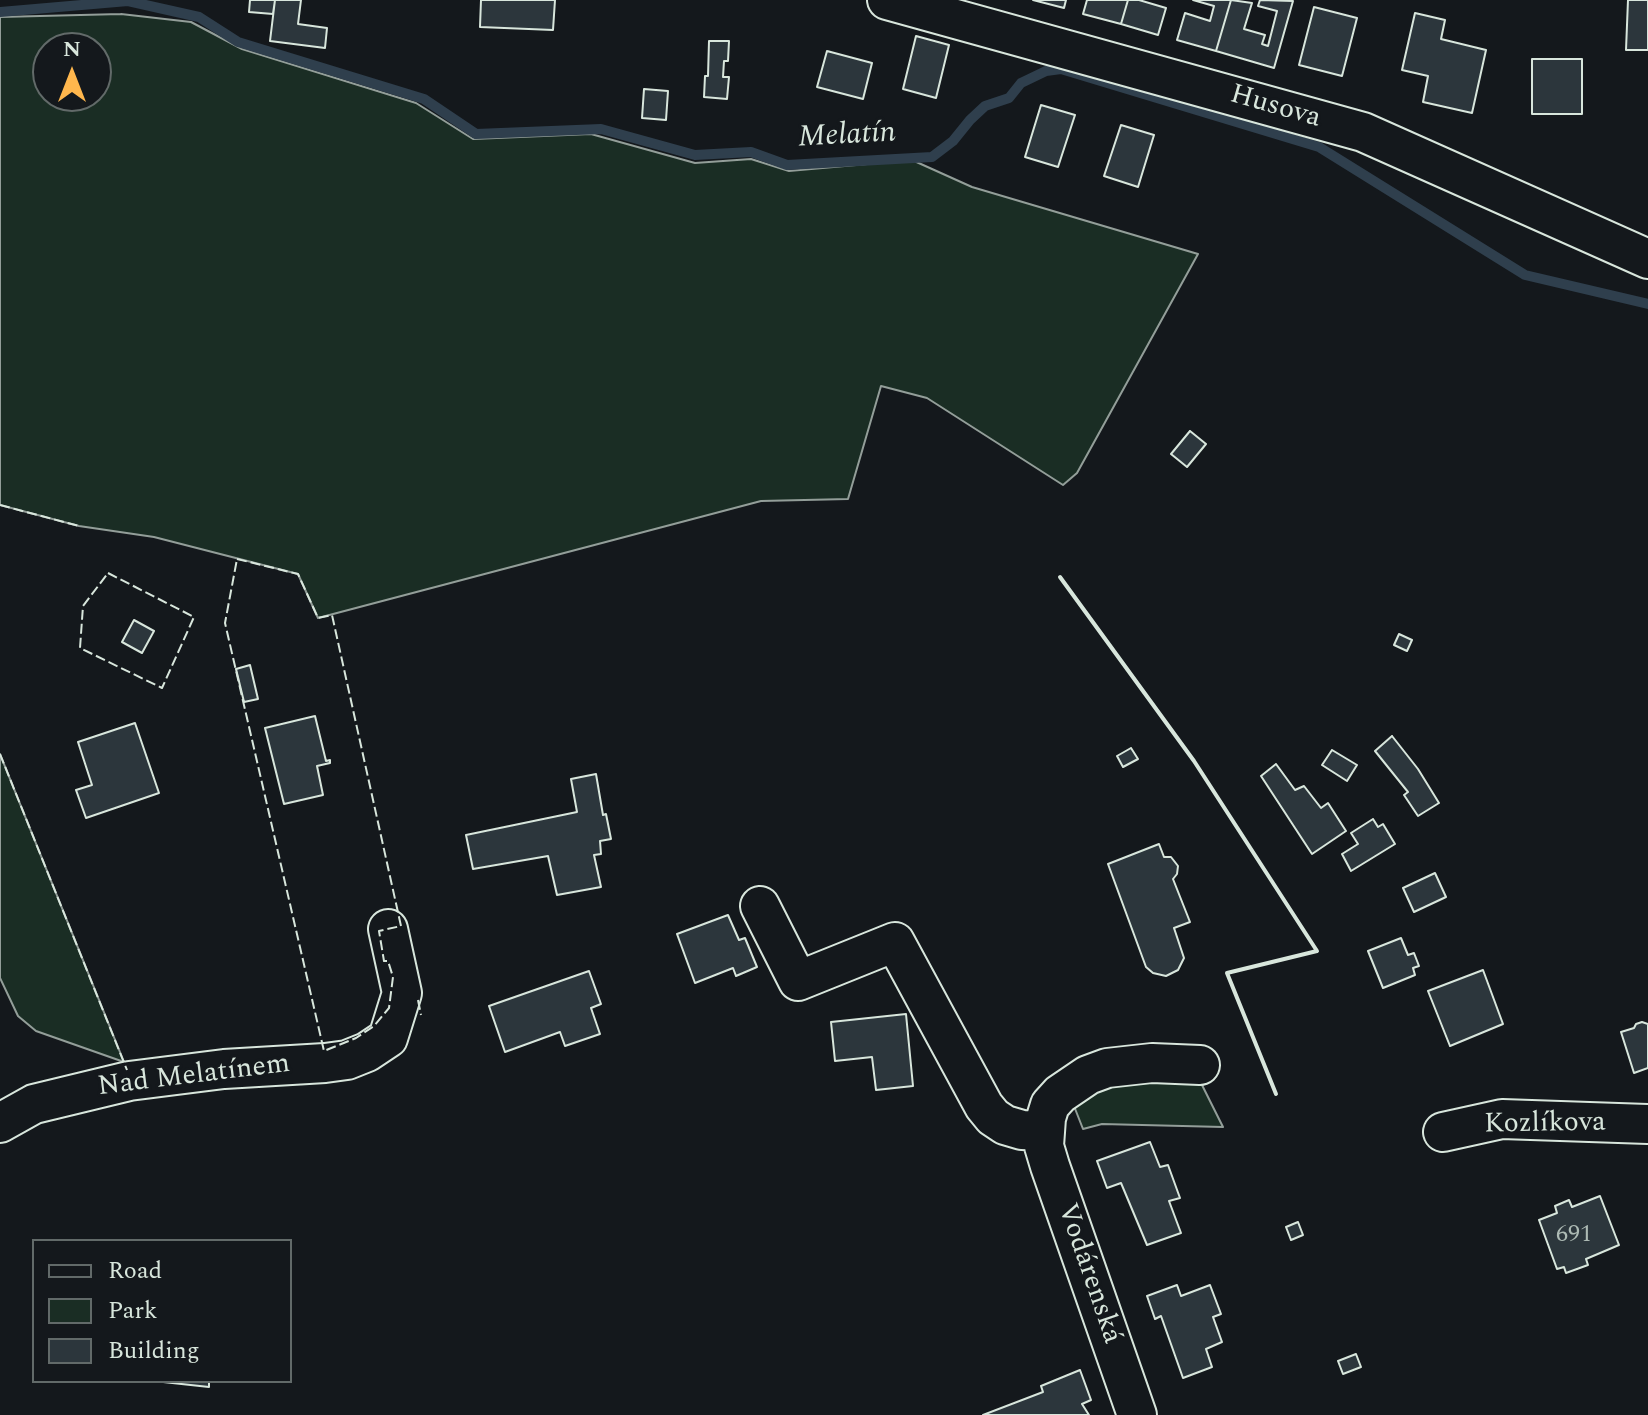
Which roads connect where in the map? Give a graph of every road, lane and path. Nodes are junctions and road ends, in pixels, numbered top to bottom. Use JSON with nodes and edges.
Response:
{"nodes":[{"id":1,"x":887,"y":0,"type":"edge"},
{"id":2,"x":1648,"y":259,"type":"edge"},
{"id":3,"x":760,"y":906,"type":"dead end"},
{"id":4,"x":388,"y":929,"type":"dead end"},
{"id":5,"x":1200,"y":1065,"type":"dead end"},
{"id":6,"x":0,"y":1123,"type":"edge"},
{"id":7,"x":1648,"y":1124,"type":"edge"},
{"id":8,"x":1044,"y":1131,"type":"junction"},
{"id":9,"x":1443,"y":1132,"type":"dead end"},
{"id":10,"x":1137,"y":1415,"type":"edge"}],
"edges":[{"from":1,"to":2,"type":"street","name":"Husova"},
{"from":3,"to":8,"type":"street"},
{"from":4,"to":6,"type":"street","name":"Nad Melatínem"},
{"from":5,"to":8,"type":"street"},
{"from":7,"to":9,"type":"street","name":"Kozlíkova"},
{"from":8,"to":10,"type":"street","name":"Vodárenská"}]}
